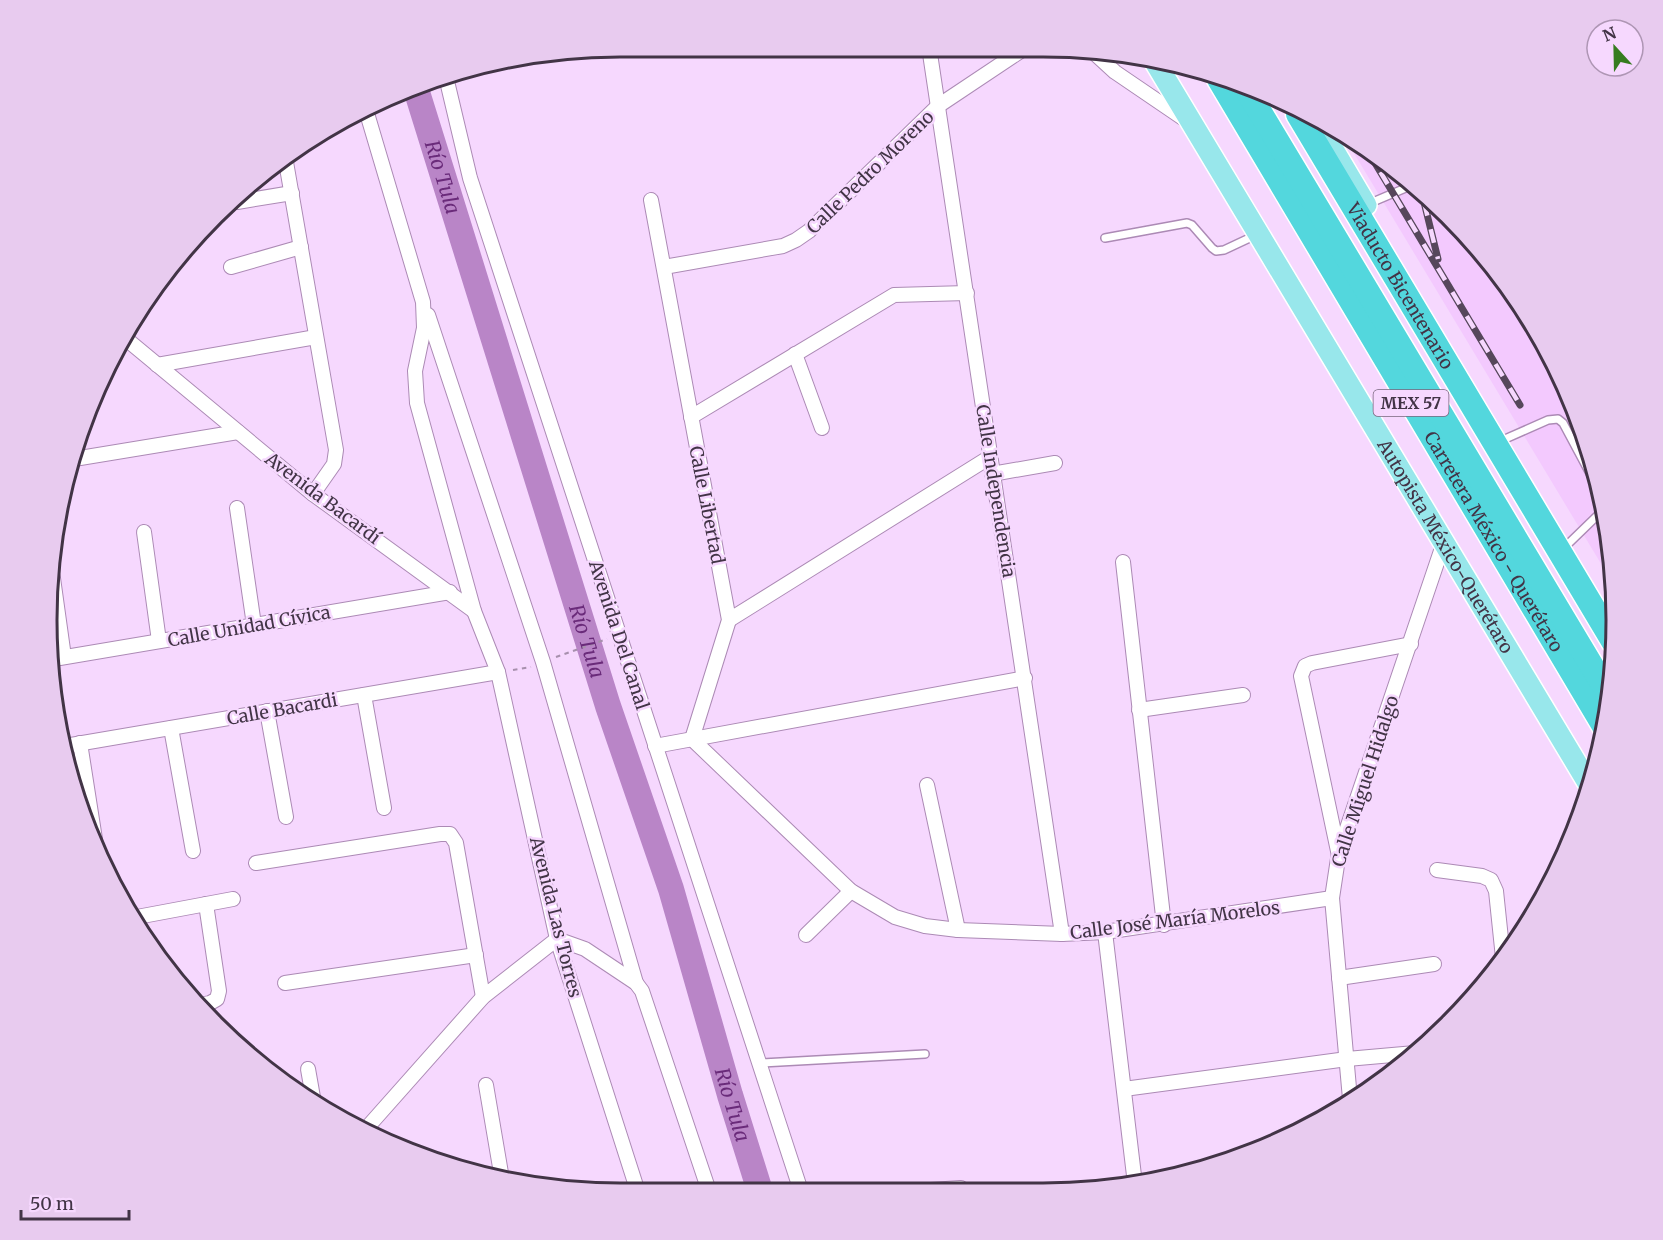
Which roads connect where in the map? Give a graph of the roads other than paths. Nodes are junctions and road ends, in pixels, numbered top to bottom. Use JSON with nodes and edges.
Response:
{"nodes":[{"id":1,"x":931,"y":57,"type":"edge"},
{"id":2,"x":1011,"y":57,"type":"edge"},
{"id":3,"x":1102,"y":60,"type":"edge"},
{"id":4,"x":1159,"y":69,"type":"edge"},
{"id":5,"x":448,"y":84,"type":"edge"},
{"id":6,"x":1224,"y":87,"type":"edge"},
{"id":7,"x":1251,"y":97,"type":"edge"},
{"id":8,"x":938,"y":106,"type":"junction"},
{"id":9,"x":368,"y":117,"type":"edge"},
{"id":10,"x":1306,"y":122,"type":"edge"},
{"id":11,"x":1307,"y":123,"type":"edge"},
{"id":12,"x":1191,"y":125,"type":"junction"},
{"id":13,"x":287,"y":166,"type":"edge"},
{"id":14,"x":1404,"y":189,"type":"edge"},
{"id":15,"x":292,"y":193,"type":"junction"},
{"id":16,"x":651,"y":200,"type":"dead end"},
{"id":17,"x":245,"y":201,"type":"edge"},
{"id":18,"x":1366,"y":205,"type":"junction"},
{"id":19,"x":1258,"y":234,"type":"junction"},
{"id":20,"x":1105,"y":238,"type":"dead end"},
{"id":21,"x":301,"y":248,"type":"junction"},
{"id":22,"x":231,"y":267,"type":"dead end"},
{"id":23,"x":664,"y":267,"type":"junction"},
{"id":24,"x":967,"y":292,"type":"junction"},
{"id":25,"x":423,"y":302,"type":"junction"},
{"id":26,"x":316,"y":337,"type":"junction"},
{"id":27,"x":130,"y":342,"type":"edge"},
{"id":28,"x":795,"y":354,"type":"junction"},
{"id":29,"x":157,"y":365,"type":"junction"},
{"id":30,"x":691,"y":417,"type":"junction"},
{"id":31,"x":822,"y":428,"type":"dead end"},
{"id":32,"x":238,"y":432,"type":"junction"},
{"id":33,"x":1505,"y":439,"type":"junction"},
{"id":34,"x":81,"y":458,"type":"edge"},
{"id":35,"x":990,"y":458,"type":"junction"},
{"id":36,"x":1582,"y":459,"type":"edge"},
{"id":37,"x":1055,"y":463,"type":"dead end"},
{"id":38,"x":992,"y":474,"type":"junction"},
{"id":39,"x":313,"y":494,"type":"junction"},
{"id":40,"x":237,"y":508,"type":"dead end"},
{"id":41,"x":1596,"y":517,"type":"edge"},
{"id":42,"x":144,"y":531,"type":"dead end"},
{"id":43,"x":1444,"y":542,"type":"junction"},
{"id":44,"x":1568,"y":544,"type":"junction"},
{"id":45,"x":1123,"y":562,"type":"dead end"},
{"id":46,"x":450,"y":592,"type":"junction"},
{"id":47,"x":57,"y":609,"type":"edge"},
{"id":48,"x":1606,"y":609,"type":"edge"},
{"id":49,"x":474,"y":611,"type":"junction"},
{"id":50,"x":729,"y":620,"type":"junction"},
{"id":51,"x":254,"y":625,"type":"junction"},
{"id":52,"x":1606,"y":629,"type":"edge"},
{"id":53,"x":159,"y":641,"type":"junction"},
{"id":54,"x":1411,"y":644,"type":"junction"},
{"id":55,"x":64,"y":657,"type":"junction"},
{"id":56,"x":58,"y":658,"type":"edge"},
{"id":57,"x":498,"y":672,"type":"junction"},
{"id":58,"x":1572,"y":673,"type":"junction"},
{"id":59,"x":1025,"y":678,"type":"junction"},
{"id":60,"x":1602,"y":683,"type":"edge"},
{"id":61,"x":364,"y":695,"type":"junction"},
{"id":62,"x":1243,"y":695,"type":"dead end"},
{"id":63,"x":1139,"y":710,"type":"junction"},
{"id":64,"x":267,"y":711,"type":"junction"},
{"id":65,"x":1597,"y":715,"type":"edge"},
{"id":66,"x":171,"y":728,"type":"junction"},
{"id":67,"x":1595,"y":731,"type":"edge"},
{"id":68,"x":692,"y":739,"type":"junction"},
{"id":69,"x":80,"y":743,"type":"junction"},
{"id":70,"x":71,"y":745,"type":"edge"},
{"id":71,"x":655,"y":746,"type":"junction"},
{"id":72,"x":1584,"y":776,"type":"edge"},
{"id":73,"x":927,"y":785,"type":"dead end"},
{"id":74,"x":384,"y":808,"type":"dead end"},
{"id":75,"x":90,"y":810,"type":"edge"},
{"id":76,"x":286,"y":817,"type":"dead end"},
{"id":77,"x":193,"y":851,"type":"dead end"},
{"id":78,"x":1339,"y":852,"type":"junction"},
{"id":79,"x":256,"y":863,"type":"dead end"},
{"id":80,"x":1437,"y":870,"type":"dead end"},
{"id":81,"x":851,"y":891,"type":"junction"},
{"id":82,"x":233,"y":898,"type":"dead end"},
{"id":83,"x":1332,"y":898,"type":"junction"},
{"id":84,"x":206,"y":904,"type":"junction"},
{"id":85,"x":141,"y":916,"type":"edge"},
{"id":86,"x":1164,"y":925,"type":"junction"},
{"id":87,"x":958,"y":930,"type":"junction"},
{"id":88,"x":1105,"y":932,"type":"junction"},
{"id":89,"x":1062,"y":934,"type":"junction"},
{"id":90,"x":806,"y":935,"type":"dead end"},
{"id":91,"x":557,"y":939,"type":"junction"},
{"id":92,"x":1502,"y":946,"type":"edge"},
{"id":93,"x":476,"y":955,"type":"junction"},
{"id":94,"x":1434,"y":964,"type":"dead end"},
{"id":95,"x":1339,"y":978,"type":"junction"},
{"id":96,"x":285,"y":983,"type":"dead end"},
{"id":97,"x":636,"y":983,"type":"junction"},
{"id":98,"x":483,"y":998,"type":"junction"},
{"id":99,"x":208,"y":1003,"type":"edge"},
{"id":100,"x":925,"y":1054,"type":"dead end"},
{"id":101,"x":1401,"y":1054,"type":"edge"},
{"id":102,"x":1347,"y":1059,"type":"junction"},
{"id":103,"x":760,"y":1063,"type":"junction"},
{"id":104,"x":308,"y":1069,"type":"dead end"},
{"id":105,"x":486,"y":1085,"type":"dead end"},
{"id":106,"x":1124,"y":1089,"type":"junction"},
{"id":107,"x":312,"y":1091,"type":"edge"},
{"id":108,"x":1349,"y":1092,"type":"edge"},
{"id":109,"x":375,"y":1117,"type":"junction"},
{"id":110,"x":369,"y":1124,"type":"edge"},
{"id":111,"x":377,"y":1128,"type":"edge"},
{"id":112,"x":500,"y":1170,"type":"edge"},
{"id":113,"x":1135,"y":1175,"type":"edge"},
{"id":114,"x":635,"y":1183,"type":"edge"},
{"id":115,"x":706,"y":1183,"type":"edge"},
{"id":116,"x":798,"y":1183,"type":"edge"}],
"edges":[{"from":1,"to":8,"type":"street","name":"Calle Independencia"},
{"from":2,"to":8,"type":"street","name":"Calle Pedro Moreno"},
{"from":3,"to":12,"type":"street"},
{"from":4,"to":12,"type":"main road","name":"Autopista México-Querétaro"},
{"from":5,"to":71,"type":"street","name":"Avenida Del Canal"},
{"from":6,"to":58,"type":"highway","name":"Carretera México - Querétaro","number":"MEX 57"},
{"from":7,"to":60,"type":"highway","name":"Carretera México - Querétaro","number":"MEX 57"},
{"from":8,"to":23,"type":"street","name":"Calle Pedro Moreno"},
{"from":8,"to":24,"type":"street","name":"Calle Independencia"},
{"from":9,"to":25,"type":"street"},
{"from":10,"to":52,"type":"highway","name":"Viaducto Bicentenario"},
{"from":11,"to":18,"type":"main road"},
{"from":12,"to":19,"type":"main road","name":"Autopista México-Querétaro"},
{"from":13,"to":15,"type":"street"},
{"from":14,"to":18,"type":"lane"},
{"from":15,"to":17,"type":"street"},
{"from":15,"to":21,"type":"street"},
{"from":16,"to":23,"type":"street","name":"Calle Libertad"},
{"from":18,"to":33,"type":"main road"},
{"from":19,"to":20,"type":"lane"},
{"from":19,"to":43,"type":"main road","name":"Autopista México-Querétaro"},
{"from":21,"to":22,"type":"street"},
{"from":21,"to":26,"type":"street"},
{"from":23,"to":30,"type":"street","name":"Calle Libertad"},
{"from":24,"to":28,"type":"street"},
{"from":24,"to":35,"type":"street","name":"Calle Independencia"},
{"from":25,"to":49,"type":"street"},
{"from":25,"to":97,"type":"street"},
{"from":26,"to":29,"type":"street"},
{"from":26,"to":39,"type":"street"},
{"from":27,"to":29,"type":"street","name":"Avenida Bacardí"},
{"from":28,"to":30,"type":"street"},
{"from":28,"to":31,"type":"street"},
{"from":29,"to":32,"type":"street","name":"Avenida Bacardí"},
{"from":30,"to":50,"type":"street","name":"Calle Libertad"},
{"from":32,"to":34,"type":"street"},
{"from":32,"to":39,"type":"street","name":"Avenida Bacardí"},
{"from":33,"to":36,"type":"lane"},
{"from":33,"to":44,"type":"main road"},
{"from":35,"to":38,"type":"street","name":"Calle Independencia"},
{"from":35,"to":50,"type":"street"},
{"from":37,"to":38,"type":"street"},
{"from":38,"to":59,"type":"street","name":"Calle Independencia"},
{"from":39,"to":46,"type":"street","name":"Avenida Bacardí"},
{"from":40,"to":51,"type":"street"},
{"from":41,"to":44,"type":"lane"},
{"from":42,"to":53,"type":"street"},
{"from":43,"to":54,"type":"street","name":"Calle Miguel Hidalgo"},
{"from":43,"to":72,"type":"main road","name":"Autopista México-Querétaro"},
{"from":44,"to":48,"type":"main road"},
{"from":45,"to":63,"type":"street"},
{"from":46,"to":49,"type":"street","name":"Avenida Bacardí"},
{"from":46,"to":51,"type":"street","name":"Calle Unidad Cívica"},
{"from":47,"to":55,"type":"street"},
{"from":49,"to":57,"type":"street"},
{"from":50,"to":68,"type":"street","name":"Calle Libertad"},
{"from":51,"to":53,"type":"street","name":"Calle Unidad Cívica"},
{"from":53,"to":55,"type":"street","name":"Calle Unidad Cívica"},
{"from":54,"to":78,"type":"street","name":"Calle Miguel Hidalgo"},
{"from":54,"to":78,"type":"street"},
{"from":55,"to":56,"type":"street","name":"Calle Unidad Cívica"},
{"from":57,"to":61,"type":"street","name":"Calle Bacardi"},
{"from":57,"to":91,"type":"street","name":"Avenida Las Torres"},
{"from":58,"to":65,"type":"highway","name":"Carretera México - Querétaro","number":"MEX 57"},
{"from":58,"to":67,"type":"highway"},
{"from":59,"to":68,"type":"street"},
{"from":59,"to":89,"type":"street","name":"Calle Independencia"},
{"from":61,"to":64,"type":"street","name":"Calle Bacardi"},
{"from":61,"to":74,"type":"street"},
{"from":62,"to":63,"type":"street"},
{"from":63,"to":86,"type":"street"},
{"from":64,"to":66,"type":"street","name":"Calle Bacardi"},
{"from":64,"to":76,"type":"street"},
{"from":66,"to":69,"type":"street","name":"Calle Bacardi"},
{"from":66,"to":77,"type":"street"},
{"from":68,"to":71,"type":"street"},
{"from":68,"to":81,"type":"street","name":"Calle José María Morelos"},
{"from":69,"to":70,"type":"street","name":"Calle Bacardi"},
{"from":69,"to":75,"type":"street"},
{"from":71,"to":103,"type":"street","name":"Avenida Del Canal"},
{"from":73,"to":87,"type":"street"},
{"from":78,"to":83,"type":"street","name":"Calle Miguel Hidalgo"},
{"from":79,"to":93,"type":"street"},
{"from":80,"to":92,"type":"street"},
{"from":81,"to":87,"type":"street","name":"Calle José María Morelos"},
{"from":81,"to":90,"type":"street"},
{"from":82,"to":84,"type":"street"},
{"from":83,"to":86,"type":"street","name":"Calle José María Morelos"},
{"from":83,"to":95,"type":"street","name":"Calle Miguel Hidalgo"},
{"from":84,"to":85,"type":"street"},
{"from":84,"to":99,"type":"street"},
{"from":86,"to":88,"type":"street","name":"Calle José María Morelos"},
{"from":87,"to":89,"type":"street","name":"Calle José María Morelos"},
{"from":88,"to":89,"type":"street","name":"Calle José María Morelos"},
{"from":88,"to":106,"type":"street"},
{"from":91,"to":97,"type":"street"},
{"from":91,"to":98,"type":"street"},
{"from":91,"to":114,"type":"street","name":"Avenida Las Torres"},
{"from":93,"to":96,"type":"street"},
{"from":93,"to":98,"type":"street"},
{"from":94,"to":95,"type":"street"},
{"from":95,"to":102,"type":"street","name":"Calle Miguel Hidalgo"},
{"from":97,"to":115,"type":"street"},
{"from":98,"to":109,"type":"street"},
{"from":100,"to":103,"type":"lane"},
{"from":101,"to":102,"type":"street"},
{"from":102,"to":106,"type":"street"},
{"from":102,"to":108,"type":"street","name":"Calle Miguel Hidalgo"},
{"from":103,"to":116,"type":"street","name":"Avenida Del Canal"},
{"from":104,"to":107,"type":"street"},
{"from":105,"to":112,"type":"street"},
{"from":106,"to":113,"type":"street"},
{"from":109,"to":110,"type":"street"},
{"from":109,"to":111,"type":"street"}]}
